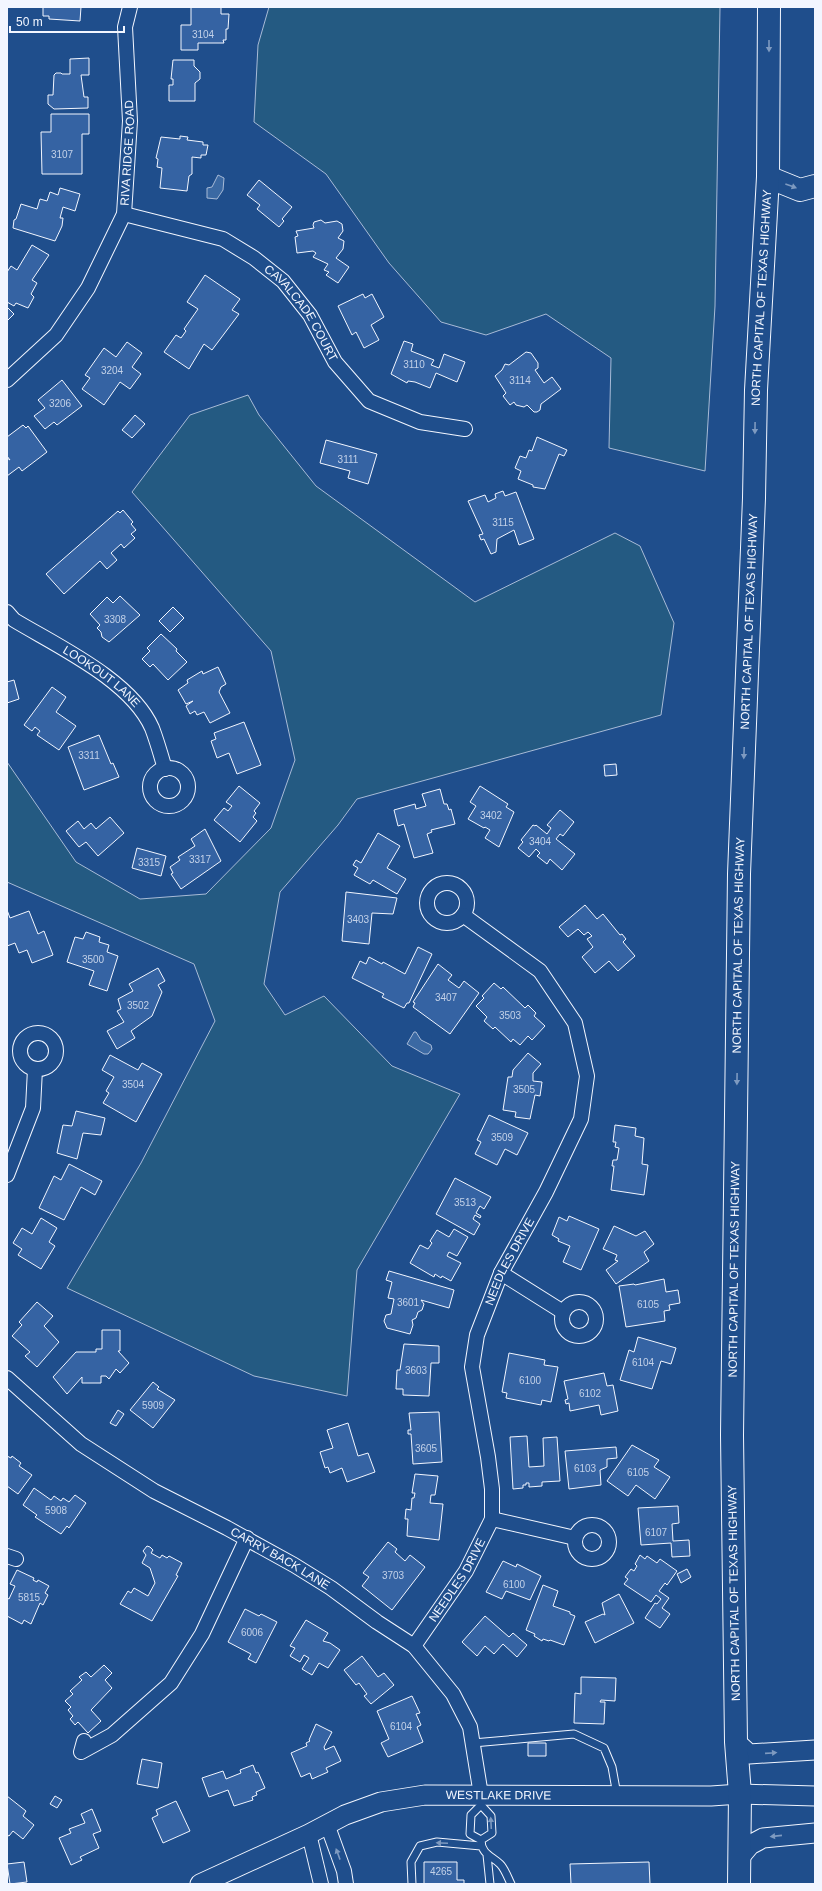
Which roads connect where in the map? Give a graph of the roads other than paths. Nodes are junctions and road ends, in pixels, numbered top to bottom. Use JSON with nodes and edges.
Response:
{"nodes":[{"id":1,"x":130,"y":7,"type":"edge"},
{"id":2,"x":769,"y":7,"type":"edge"},
{"id":3,"x":768,"y":177,"type":"junction"},
{"id":4,"x":815,"y":186,"type":"edge"},
{"id":5,"x":124,"y":214,"type":"junction"},
{"id":6,"x":7,"y":380,"type":"edge"},
{"id":7,"x":465,"y":429,"type":"dead end"},
{"id":8,"x":7,"y":612,"type":"edge"},
{"id":9,"x":165,"y":769,"type":"dead end"},
{"id":10,"x":463,"y":915,"type":"dead end"},
{"id":11,"x":35,"y":1068,"type":"dead end"},
{"id":12,"x":7,"y":1175,"type":"edge"},
{"id":13,"x":501,"y":1273,"type":"junction"},
{"id":14,"x":563,"y":1312,"type":"dead end"},
{"id":15,"x":7,"y":1378,"type":"edge"},
{"id":16,"x":492,"y":1519,"type":"junction"},
{"id":17,"x":247,"y":1538,"type":"junction"},
{"id":18,"x":575,"y":1538,"type":"dead end"},
{"id":19,"x":414,"y":1646,"type":"junction"},
{"id":20,"x":84,"y":1741,"type":"dead end"},
{"id":21,"x":736,"y":1742,"type":"junction"},
{"id":22,"x":474,"y":1743,"type":"junction"},
{"id":23,"x":815,"y":1750,"type":"edge"},
{"id":24,"x":740,"y":1794,"type":"junction"},
{"id":25,"x":617,"y":1796,"type":"junction"},
{"id":26,"x":815,"y":1796,"type":"edge"},
{"id":27,"x":481,"y":1800,"type":"junction"},
{"id":28,"x":327,"y":1824,"type":"junction"},
{"id":29,"x":815,"y":1833,"type":"edge"},
{"id":30,"x":309,"y":1834,"type":"junction"},
{"id":31,"x":481,"y":1843,"type":"junction"},
{"id":32,"x":487,"y":1855,"type":"junction"},
{"id":33,"x":739,"y":1858,"type":"junction"},
{"id":34,"x":200,"y":1884,"type":"edge"},
{"id":35,"x":321,"y":1884,"type":"edge"},
{"id":36,"x":346,"y":1884,"type":"edge"},
{"id":37,"x":412,"y":1884,"type":"edge"},
{"id":38,"x":490,"y":1884,"type":"edge"},
{"id":39,"x":511,"y":1884,"type":"edge"},
{"id":40,"x":739,"y":1884,"type":"edge"}],
"edges":[{"from":1,"to":5,"type":"street","name":"RIVA RIDGE ROAD"},
{"from":2,"to":3,"type":"highway","name":"NORTH CAPITAL OF TEXAS HIGHWAY","one_way":true},
{"from":3,"to":4,"type":"highway","one_way":true},
{"from":3,"to":21,"type":"highway","name":"NORTH CAPITAL OF TEXAS HIGHWAY","one_way":true},
{"from":5,"to":6,"type":"street","name":"RIVA RIDGE ROAD"},
{"from":5,"to":7,"type":"street","name":"CAVALCADE COURT"},
{"from":8,"to":9,"type":"street","name":"LOOKOUT LANE"},
{"from":10,"to":13,"type":"street","name":"NEEDLES DRIVE"},
{"from":11,"to":12,"type":"street"},
{"from":13,"to":14,"type":"street"},
{"from":13,"to":16,"type":"street","name":"NEEDLES DRIVE"},
{"from":15,"to":17,"type":"street","name":"CARRY BACK LANE"},
{"from":16,"to":18,"type":"street"},
{"from":16,"to":19,"type":"street","name":"NEEDLES DRIVE"},
{"from":17,"to":19,"type":"street","name":"CARRY BACK LANE"},
{"from":17,"to":20,"type":"street"},
{"from":19,"to":22,"type":"street","name":"CARRY BACK LANE"},
{"from":21,"to":23,"type":"street","one_way":true},
{"from":21,"to":24,"type":"highway","name":"NORTH CAPITAL OF TEXAS HIGHWAY"},
{"from":22,"to":25,"type":"lane"},
{"from":22,"to":27,"type":"street","name":"CARRY BACK LANE"},
{"from":24,"to":25,"type":"street","name":"WESTLAKE DRIVE"},
{"from":24,"to":26,"type":"street","name":"WESTLAKE DRIVE"},
{"from":24,"to":33,"type":"highway","name":"NORTH CAPITAL OF TEXAS HIGHWAY"},
{"from":25,"to":27,"type":"street","name":"WESTLAKE DRIVE"},
{"from":27,"to":28,"type":"street","name":"WESTLAKE DRIVE"},
{"from":31,"to":27,"type":"lane","one_way":true},
{"from":27,"to":31,"type":"lane"},
{"from":28,"to":30,"type":"street","name":"WESTLAKE DRIVE"},
{"from":36,"to":28,"type":"street","one_way":true},
{"from":29,"to":33,"type":"street","one_way":true},
{"from":30,"to":34,"type":"street","name":"WESTLAKE DRIVE"},
{"from":30,"to":35,"type":"street"},
{"from":31,"to":32,"type":"lane"},
{"from":31,"to":37,"type":"lane","one_way":true},
{"from":32,"to":38,"type":"lane"},
{"from":32,"to":39,"type":"lane"},
{"from":33,"to":40,"type":"highway","name":"NORTH CAPITAL OF TEXAS HIGHWAY"}]}
